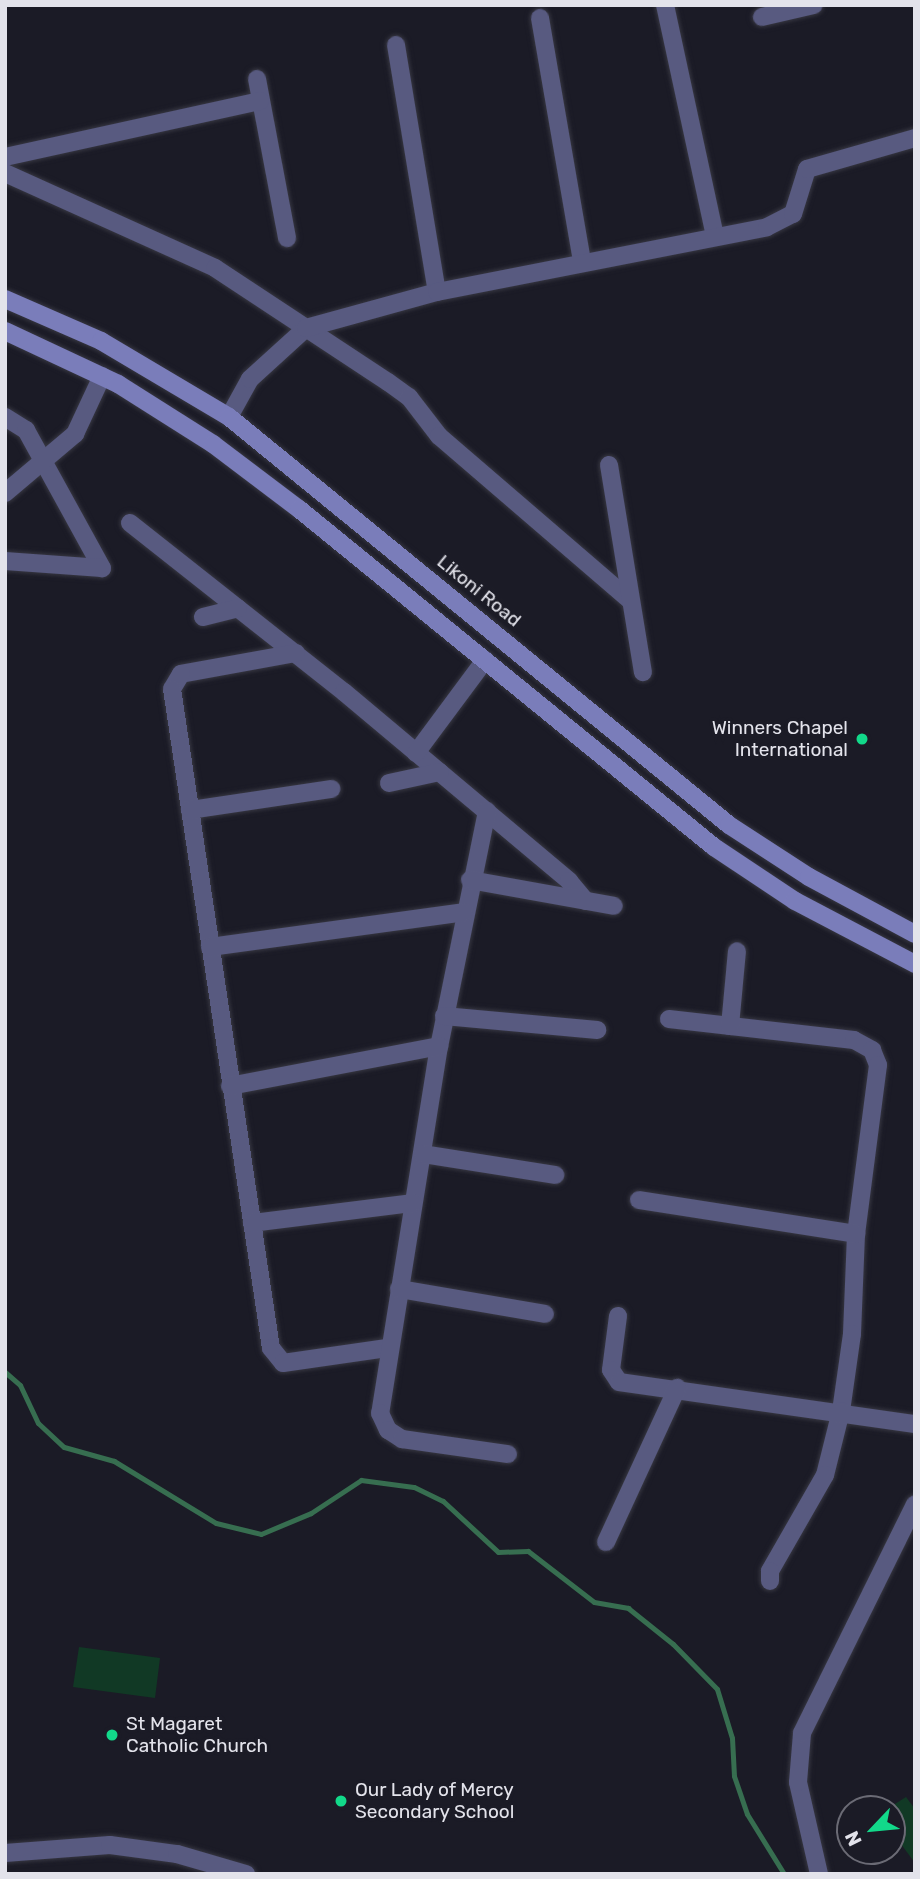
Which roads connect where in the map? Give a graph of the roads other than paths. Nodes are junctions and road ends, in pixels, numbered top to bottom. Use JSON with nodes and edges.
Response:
{"nodes":[{"id":1,"x":665,"y":5,"type":"edge"},
{"id":2,"x":814,"y":5,"type":"edge"},
{"id":3,"x":762,"y":17,"type":"dead end"},
{"id":4,"x":540,"y":18,"type":"dead end"},
{"id":5,"x":396,"y":45,"type":"dead end"},
{"id":6,"x":257,"y":79,"type":"dead end"},
{"id":7,"x":260,"y":101,"type":"junction"},
{"id":8,"x":915,"y":138,"type":"edge"},
{"id":9,"x":5,"y":157,"type":"edge"},
{"id":10,"x":5,"y":173,"type":"edge"},
{"id":11,"x":715,"y":237,"type":"junction"},
{"id":12,"x":287,"y":238,"type":"dead end"},
{"id":13,"x":582,"y":260,"type":"junction"},
{"id":14,"x":437,"y":292,"type":"junction"},
{"id":15,"x":5,"y":299,"type":"edge"},
{"id":16,"x":306,"y":328,"type":"junction"},
{"id":17,"x":5,"y":331,"type":"edge"},
{"id":18,"x":102,"y":376,"type":"junction"},
{"id":19,"x":5,"y":417,"type":"edge"},
{"id":20,"x":229,"y":417,"type":"junction"},
{"id":21,"x":43,"y":459,"type":"junction"},
{"id":22,"x":610,"y":465,"type":"dead end"},
{"id":23,"x":5,"y":493,"type":"edge"},
{"id":24,"x":130,"y":523,"type":"dead end"},
{"id":25,"x":5,"y":561,"type":"edge"},
{"id":26,"x":631,"y":601,"type":"junction"},
{"id":27,"x":238,"y":608,"type":"junction"},
{"id":28,"x":203,"y":617,"type":"dead end"},
{"id":29,"x":296,"y":653,"type":"junction"},
{"id":30,"x":485,"y":660,"type":"junction"},
{"id":31,"x":643,"y":672,"type":"dead end"},
{"id":32,"x":416,"y":753,"type":"junction"},
{"id":33,"x":440,"y":772,"type":"junction"},
{"id":34,"x":389,"y":783,"type":"dead end"},
{"id":35,"x":331,"y":789,"type":"dead end"},
{"id":36,"x":190,"y":810,"type":"junction"},
{"id":37,"x":487,"y":811,"type":"junction"},
{"id":38,"x":471,"y":880,"type":"junction"},
{"id":39,"x":586,"y":901,"type":"junction"},
{"id":40,"x":614,"y":906,"type":"dead end"},
{"id":41,"x":464,"y":912,"type":"junction"},
{"id":42,"x":915,"y":934,"type":"edge"},
{"id":43,"x":210,"y":947,"type":"junction"},
{"id":44,"x":737,"y":951,"type":"dead end"},
{"id":45,"x":915,"y":964,"type":"edge"},
{"id":46,"x":444,"y":1016,"type":"junction"},
{"id":47,"x":669,"y":1019,"type":"dead end"},
{"id":48,"x":730,"y":1026,"type":"junction"},
{"id":49,"x":597,"y":1030,"type":"dead end"},
{"id":50,"x":439,"y":1046,"type":"junction"},
{"id":51,"x":230,"y":1086,"type":"junction"},
{"id":52,"x":423,"y":1154,"type":"junction"},
{"id":53,"x":555,"y":1175,"type":"dead end"},
{"id":54,"x":639,"y":1200,"type":"dead end"},
{"id":55,"x":413,"y":1203,"type":"junction"},
{"id":56,"x":252,"y":1223,"type":"junction"},
{"id":57,"x":856,"y":1234,"type":"junction"},
{"id":58,"x":400,"y":1289,"type":"junction"},
{"id":59,"x":545,"y":1314,"type":"dead end"},
{"id":60,"x":618,"y":1316,"type":"dead end"},
{"id":61,"x":387,"y":1348,"type":"junction"},
{"id":62,"x":677,"y":1388,"type":"junction"},
{"id":63,"x":841,"y":1411,"type":"junction"},
{"id":64,"x":915,"y":1424,"type":"edge"},
{"id":65,"x":508,"y":1454,"type":"dead end"},
{"id":66,"x":915,"y":1504,"type":"edge"},
{"id":67,"x":606,"y":1542,"type":"dead end"},
{"id":68,"x":770,"y":1580,"type":"dead end"},
{"id":69,"x":5,"y":1853,"type":"edge"},
{"id":70,"x":247,"y":1874,"type":"edge"},
{"id":71,"x":819,"y":1874,"type":"edge"}],
"edges":[{"from":1,"to":11,"type":"street"},
{"from":2,"to":3,"type":"street"},
{"from":4,"to":13,"type":"street"},
{"from":5,"to":14,"type":"street"},
{"from":6,"to":7,"type":"street"},
{"from":7,"to":9,"type":"street"},
{"from":7,"to":12,"type":"street"},
{"from":8,"to":11,"type":"street"},
{"from":10,"to":16,"type":"street"},
{"from":11,"to":13,"type":"street"},
{"from":13,"to":14,"type":"street"},
{"from":14,"to":16,"type":"street"},
{"from":15,"to":20,"type":"main road","name":"Likoni Road"},
{"from":16,"to":20,"type":"street"},
{"from":16,"to":26,"type":"street"},
{"from":17,"to":18,"type":"main road"},
{"from":18,"to":21,"type":"street"},
{"from":18,"to":30,"type":"main road"},
{"from":19,"to":21,"type":"street"},
{"from":20,"to":42,"type":"main road","name":"Likoni Road"},
{"from":21,"to":23,"type":"street"},
{"from":21,"to":25,"type":"street"},
{"from":22,"to":26,"type":"street"},
{"from":24,"to":27,"type":"street"},
{"from":26,"to":31,"type":"street"},
{"from":27,"to":28,"type":"street"},
{"from":27,"to":29,"type":"street"},
{"from":29,"to":32,"type":"street"},
{"from":29,"to":36,"type":"street"},
{"from":30,"to":32,"type":"street"},
{"from":30,"to":45,"type":"main road"},
{"from":32,"to":33,"type":"street"},
{"from":33,"to":34,"type":"street"},
{"from":33,"to":37,"type":"street"},
{"from":35,"to":36,"type":"street"},
{"from":36,"to":43,"type":"street"},
{"from":37,"to":38,"type":"street"},
{"from":37,"to":39,"type":"street"},
{"from":38,"to":39,"type":"street"},
{"from":38,"to":41,"type":"street"},
{"from":39,"to":40,"type":"street"},
{"from":41,"to":43,"type":"street"},
{"from":41,"to":46,"type":"street"},
{"from":43,"to":51,"type":"street"},
{"from":44,"to":48,"type":"street"},
{"from":46,"to":49,"type":"street"},
{"from":46,"to":50,"type":"street"},
{"from":47,"to":48,"type":"street"},
{"from":48,"to":57,"type":"street"},
{"from":50,"to":51,"type":"street"},
{"from":50,"to":52,"type":"street"},
{"from":51,"to":56,"type":"street"},
{"from":52,"to":53,"type":"street"},
{"from":52,"to":55,"type":"street"},
{"from":54,"to":57,"type":"street"},
{"from":55,"to":56,"type":"street"},
{"from":55,"to":58,"type":"street"},
{"from":56,"to":61,"type":"street"},
{"from":57,"to":63,"type":"street"},
{"from":58,"to":59,"type":"street"},
{"from":58,"to":61,"type":"street"},
{"from":60,"to":62,"type":"street"},
{"from":61,"to":65,"type":"street"},
{"from":62,"to":63,"type":"street"},
{"from":62,"to":67,"type":"street"},
{"from":63,"to":64,"type":"street"},
{"from":63,"to":68,"type":"street"},
{"from":66,"to":71,"type":"street"},
{"from":69,"to":70,"type":"street"}]}
